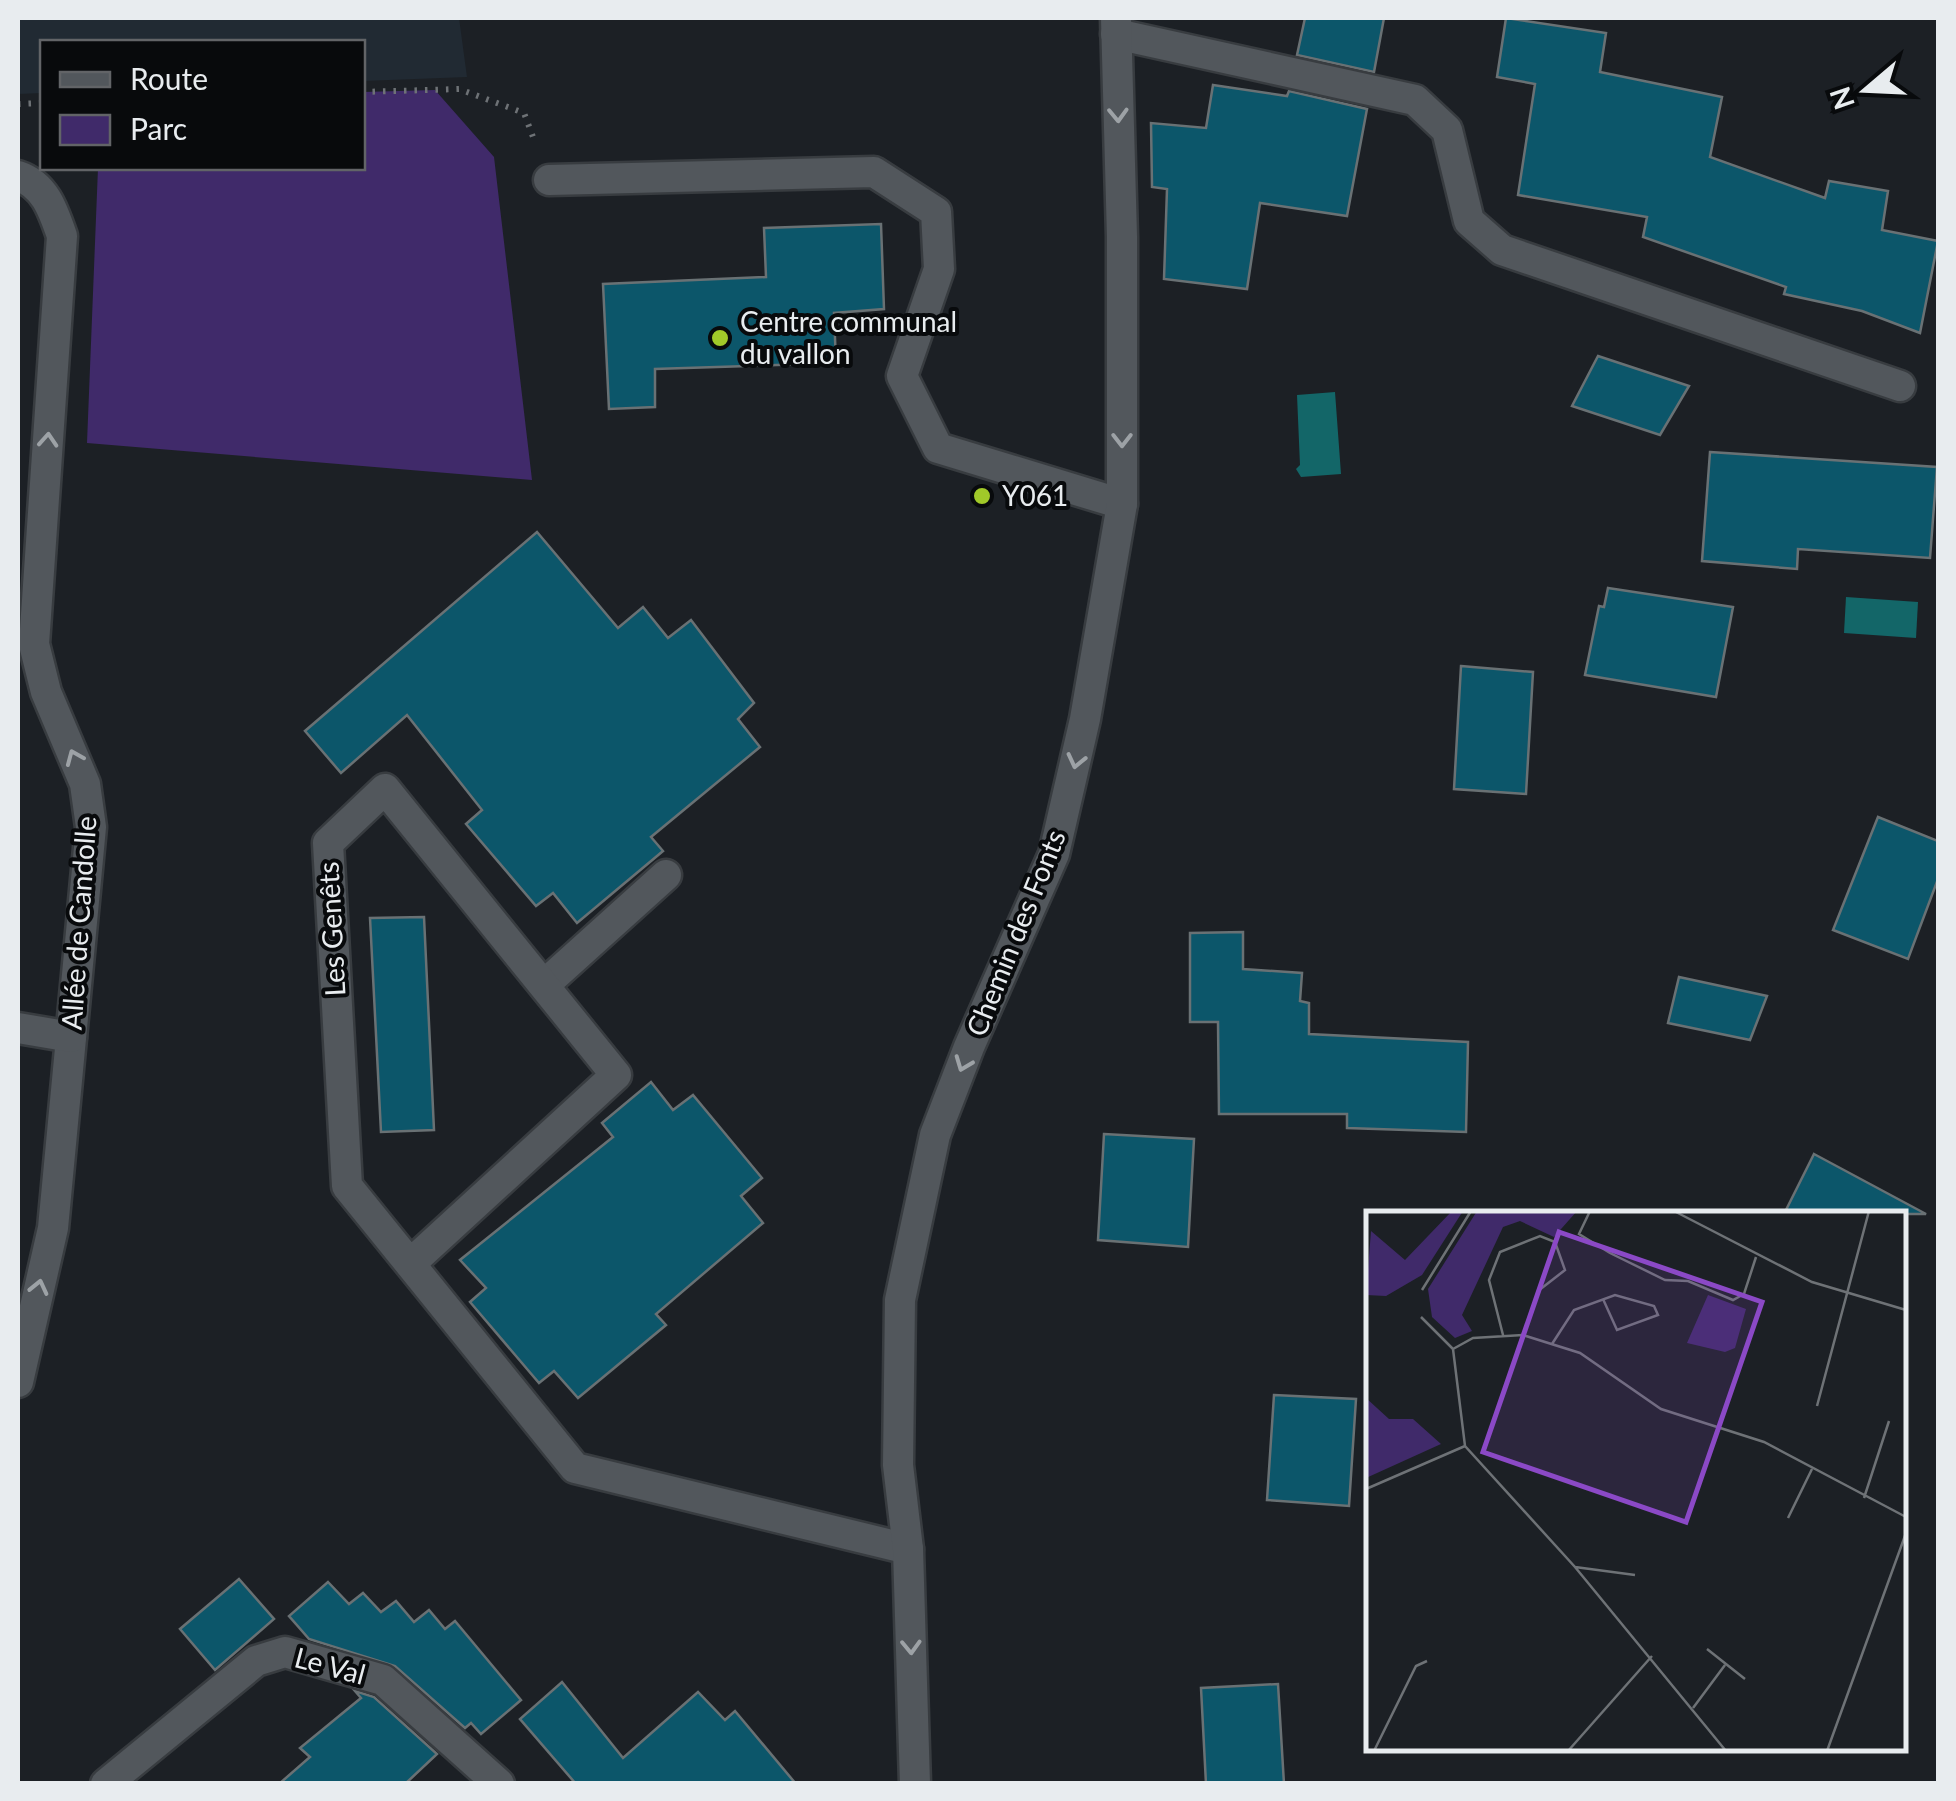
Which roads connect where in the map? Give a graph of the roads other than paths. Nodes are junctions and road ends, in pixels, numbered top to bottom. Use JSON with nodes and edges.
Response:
{"nodes":[{"id":1,"x":1116,"y":26,"type":"edge"},
{"id":2,"x":18,"y":176,"type":"edge"},
{"id":3,"x":549,"y":180,"type":"road end"},
{"id":4,"x":1900,"y":386,"type":"dead end"},
{"id":5,"x":1122,"y":504,"type":"junction"},
{"id":6,"x":666,"y":876,"type":"dead end"},
{"id":7,"x":544,"y":986,"type":"junction"},
{"id":8,"x":18,"y":1028,"type":"edge"},
{"id":9,"x":71,"y":1037,"type":"junction"},
{"id":10,"x":410,"y":1264,"type":"junction"},
{"id":11,"x":23,"y":1335,"type":"edge"},
{"id":12,"x":18,"y":1382,"type":"edge"},
{"id":13,"x":908,"y":1549,"type":"junction"},
{"id":14,"x":106,"y":1784,"type":"edge"},
{"id":15,"x":498,"y":1784,"type":"edge"},
{"id":16,"x":915,"y":1784,"type":"edge"}],
"edges":[{"from":1,"to":4,"type":"street"},
{"from":1,"to":5,"type":"street","name":"Chemin des Fonts","one_way":true},
{"from":9,"to":2,"type":"street","name":"Allée de Candolle","one_way":true},
{"from":3,"to":5,"type":"street"},
{"from":5,"to":13,"type":"street","name":"Chemin des Fonts","one_way":true},
{"from":6,"to":7,"type":"street"},
{"from":7,"to":10,"type":"street","name":"Les Genêts"},
{"from":7,"to":10,"type":"street","name":"Les Genêts"},
{"from":8,"to":9,"type":"street"},
{"from":11,"to":9,"type":"street","name":"Allée de Candolle","one_way":true},
{"from":10,"to":13,"type":"street","name":"Les Genêts"},
{"from":11,"to":12,"type":"street","name":"Allée de Candolle"},
{"from":13,"to":16,"type":"street","name":"Chemin des Fonts","one_way":true},
{"from":14,"to":15,"type":"street","name":"Le Val"}]}
